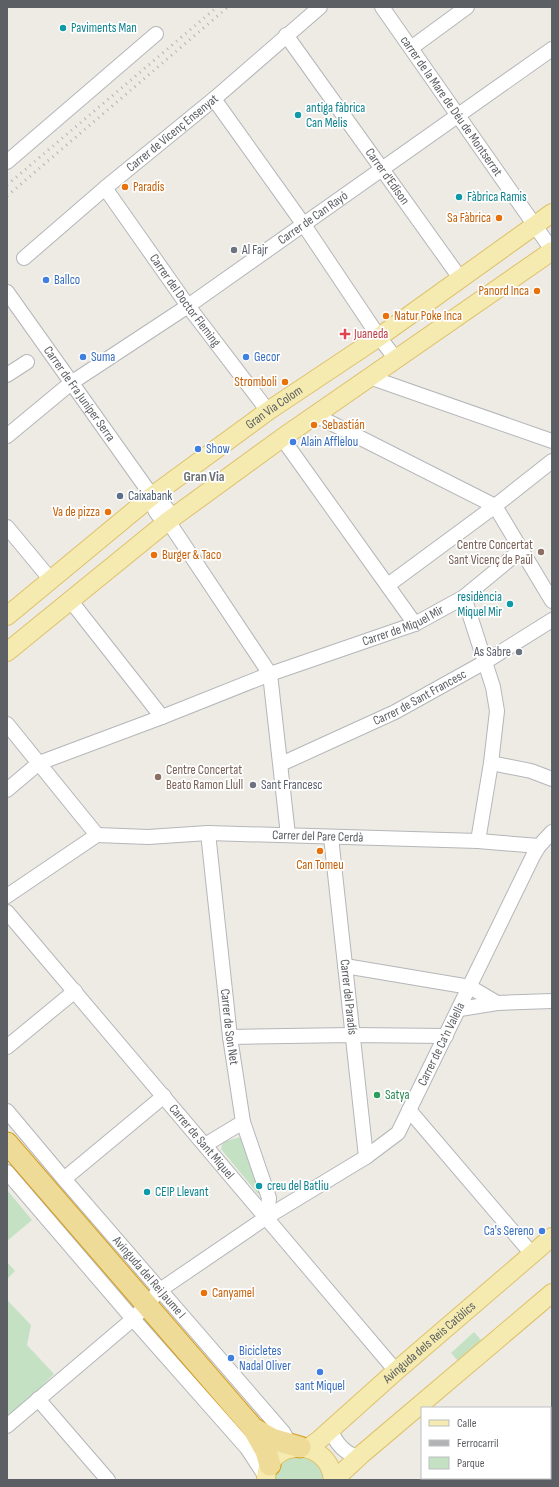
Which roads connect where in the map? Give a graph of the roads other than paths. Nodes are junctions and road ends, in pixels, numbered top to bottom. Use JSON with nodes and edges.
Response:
{"nodes":[{"id":1,"x":320,"y":7,"type":"edge"},
{"id":2,"x":382,"y":7,"type":"edge"},
{"id":3,"x":467,"y":7,"type":"edge"},
{"id":4,"x":156,"y":34,"type":"dead end"},
{"id":5,"x":286,"y":35,"type":"junction"},
{"id":6,"x":411,"y":48,"type":"junction"},
{"id":7,"x":552,"y":49,"type":"edge"},
{"id":8,"x":214,"y":99,"type":"junction"},
{"id":9,"x":458,"y":115,"type":"junction"},
{"id":10,"x":7,"y":162,"type":"edge"},
{"id":11,"x":382,"y":169,"type":"junction"},
{"id":12,"x":105,"y":188,"type":"junction"},
{"id":13,"x":552,"y":213,"type":"edge"},
{"id":14,"x":536,"y":224,"type":"junction"},
{"id":15,"x":304,"y":225,"type":"junction"},
{"id":16,"x":552,"y":250,"type":"edge"},
{"id":17,"x":24,"y":258,"type":"dead end"},
{"id":18,"x":460,"y":278,"type":"junction"},
{"id":19,"x":7,"y":292,"type":"edge"},
{"id":20,"x":188,"y":306,"type":"junction"},
{"id":21,"x":379,"y":337,"type":"junction"},
{"id":22,"x":396,"y":359,"type":"junction"},
{"id":23,"x":27,"y":362,"type":"dead end"},
{"id":24,"x":7,"y":375,"type":"edge"},
{"id":25,"x":369,"y":377,"type":"junction"},
{"id":26,"x":71,"y":383,"type":"junction"},
{"id":27,"x":268,"y":411,"type":"junction"},
{"id":28,"x":315,"y":415,"type":"junction"},
{"id":29,"x":7,"y":436,"type":"edge"},
{"id":30,"x":282,"y":438,"type":"junction"},
{"id":31,"x":552,"y":441,"type":"edge"},
{"id":32,"x":552,"y":461,"type":"edge"},
{"id":33,"x":152,"y":496,"type":"junction"},
{"id":34,"x":495,"y":506,"type":"junction"},
{"id":35,"x":168,"y":521,"type":"junction"},
{"id":36,"x":7,"y":527,"type":"edge"},
{"id":37,"x":521,"y":550,"type":"junction"},
{"id":38,"x":51,"y":580,"type":"junction"},
{"id":39,"x":388,"y":585,"type":"junction"},
{"id":40,"x":464,"y":597,"type":"junction"},
{"id":41,"x":70,"y":600,"type":"junction"},
{"id":42,"x":552,"y":601,"type":"edge"},
{"id":43,"x":7,"y":616,"type":"edge"},
{"id":44,"x":552,"y":620,"type":"edge"},
{"id":45,"x":415,"y":624,"type":"junction"},
{"id":46,"x":7,"y":652,"type":"edge"},
{"id":47,"x":484,"y":662,"type":"junction"},
{"id":48,"x":270,"y":674,"type":"junction"},
{"id":49,"x":162,"y":717,"type":"junction"},
{"id":50,"x":7,"y":724,"type":"edge"},
{"id":51,"x":39,"y":763,"type":"junction"},
{"id":52,"x":491,"y":763,"type":"junction"},
{"id":53,"x":281,"y":764,"type":"junction"},
{"id":54,"x":552,"y":779,"type":"edge"},
{"id":55,"x":7,"y":790,"type":"edge"},
{"id":56,"x":552,"y":832,"type":"edge"},
{"id":57,"x":208,"y":833,"type":"junction"},
{"id":58,"x":97,"y":835,"type":"junction"},
{"id":59,"x":288,"y":835,"type":"junction"},
{"id":60,"x":331,"y":837,"type":"junction"},
{"id":61,"x":478,"y":841,"type":"junction"},
{"id":62,"x":539,"y":846,"type":"junction"},
{"id":63,"x":7,"y":896,"type":"edge"},
{"id":64,"x":7,"y":912,"type":"edge"},
{"id":65,"x":345,"y":966,"type":"junction"},
{"id":66,"x":470,"y":987,"type":"junction"},
{"id":67,"x":75,"y":991,"type":"junction"},
{"id":68,"x":552,"y":1000,"type":"edge"},
{"id":69,"x":497,"y":1003,"type":"junction"},
{"id":70,"x":460,"y":1009,"type":"junction"},
{"id":71,"x":352,"y":1035,"type":"junction"},
{"id":72,"x":446,"y":1036,"type":"junction"},
{"id":73,"x":230,"y":1037,"type":"junction"},
{"id":74,"x":7,"y":1047,"type":"edge"},
{"id":75,"x":164,"y":1096,"type":"junction"},
{"id":76,"x":410,"y":1110,"type":"junction"},
{"id":77,"x":7,"y":1111,"type":"edge"},
{"id":78,"x":243,"y":1122,"type":"junction"},
{"id":79,"x":7,"y":1143,"type":"edge"},
{"id":80,"x":205,"y":1145,"type":"junction"},
{"id":81,"x":366,"y":1157,"type":"junction"},
{"id":82,"x":7,"y":1172,"type":"edge"},
{"id":83,"x":64,"y":1179,"type":"junction"},
{"id":84,"x":267,"y":1217,"type":"junction"},
{"id":85,"x":552,"y":1237,"type":"edge"},
{"id":86,"x":532,"y":1254,"type":"junction"},
{"id":87,"x":552,"y":1293,"type":"edge"},
{"id":88,"x":146,"y":1304,"type":"junction"},
{"id":89,"x":396,"y":1371,"type":"junction"},
{"id":90,"x":38,"y":1400,"type":"junction"},
{"id":91,"x":425,"y":1406,"type":"edge"},
{"id":92,"x":421,"y":1409,"type":"edge"},
{"id":93,"x":7,"y":1426,"type":"edge"},
{"id":94,"x":253,"y":1428,"type":"junction"},
{"id":95,"x":331,"y":1430,"type":"junction"},
{"id":96,"x":299,"y":1447,"type":"junction"},
{"id":97,"x":358,"y":1457,"type":"junction"},
{"id":98,"x":267,"y":1474,"type":"edge"},
{"id":99,"x":108,"y":1480,"type":"edge"},
{"id":100,"x":333,"y":1480,"type":"edge"}],
"edges":[{"from":1,"to":5,"type":"street","name":"Carrer de Vicenç Ensenyat"},
{"from":2,"to":6,"type":"street","name":"carrer de la Mare de Déu de Montserrat"},
{"from":3,"to":6,"type":"street"},
{"from":4,"to":10,"type":"street"},
{"from":5,"to":8,"type":"street","name":"Carrer de Vicenç Ensenyat"},
{"from":5,"to":11,"type":"street","name":"Carrer d'Edison"},
{"from":6,"to":9,"type":"street","name":"carrer de la Mare de Déu de Montserrat"},
{"from":7,"to":9,"type":"street","name":"Carrer de Can Rayó"},
{"from":8,"to":12,"type":"street","name":"Carrer de Vicenç Ensenyat"},
{"from":8,"to":15,"type":"street"},
{"from":9,"to":11,"type":"street","name":"Carrer de Can Rayó"},
{"from":9,"to":14,"type":"street","name":"carrer de la Mare de Déu de Montserrat"},
{"from":11,"to":15,"type":"street","name":"Carrer de Can Rayó"},
{"from":11,"to":18,"type":"street","name":"Carrer d'Edison"},
{"from":12,"to":17,"type":"street","name":"Carrer de Vicenç Ensenyat"},
{"from":12,"to":20,"type":"street","name":"Carrer del Doctor Fleming"},
{"from":13,"to":14,"type":"main road","name":"Gran Via Colom"},
{"from":14,"to":16,"type":"street","name":"carrer de la Mare de Déu de Montserrat"},
{"from":14,"to":18,"type":"main road","name":"Gran Via Colom"},
{"from":15,"to":20,"type":"street","name":"Carrer de Can Rayó"},
{"from":15,"to":21,"type":"street"},
{"from":16,"to":22,"type":"main road"},
{"from":18,"to":21,"type":"main road","name":"Gran Via Colom"},
{"from":19,"to":26,"type":"street","name":"Carrer de Fra Juníper Serra"},
{"from":20,"to":26,"type":"street","name":"Carrer de Can Rayó"},
{"from":20,"to":27,"type":"street","name":"Carrer del Doctor Fleming"},
{"from":21,"to":22,"type":"street"},
{"from":21,"to":27,"type":"main road","name":"Gran Via Colom"},
{"from":22,"to":25,"type":"main road"},
{"from":23,"to":24,"type":"street"},
{"from":25,"to":28,"type":"main road"},
{"from":25,"to":31,"type":"street"},
{"from":26,"to":29,"type":"street","name":"Carrer de Can Rayó"},
{"from":26,"to":33,"type":"street","name":"Carrer de Fra Juníper Serra"},
{"from":27,"to":33,"type":"main road","name":"Gran Via Colom"},
{"from":28,"to":30,"type":"main road"},
{"from":28,"to":34,"type":"street"},
{"from":30,"to":35,"type":"main road"},
{"from":30,"to":39,"type":"street"},
{"from":32,"to":34,"type":"street"},
{"from":33,"to":35,"type":"street","name":"Carrer de Fra Juníper Serra"},
{"from":33,"to":38,"type":"main road","name":"Gran Via Colom"},
{"from":34,"to":37,"type":"street"},
{"from":34,"to":39,"type":"street"},
{"from":35,"to":41,"type":"main road"},
{"from":35,"to":48,"type":"street","name":"Carrer de Fra Juníper Serra"},
{"from":36,"to":38,"type":"street"},
{"from":37,"to":40,"type":"street","name":"Carrer de Miquel Mir"},
{"from":37,"to":42,"type":"street"},
{"from":38,"to":43,"type":"main road","name":"Gran Via Colom"},
{"from":39,"to":45,"type":"street"},
{"from":40,"to":45,"type":"street","name":"Carrer de Miquel Mir"},
{"from":40,"to":47,"type":"street"},
{"from":41,"to":46,"type":"main road"},
{"from":41,"to":49,"type":"street"},
{"from":44,"to":47,"type":"street","name":"Carrer de Sant Francesc"},
{"from":45,"to":48,"type":"street","name":"Carrer de Miquel Mir"},
{"from":47,"to":52,"type":"street"},
{"from":47,"to":53,"type":"street","name":"Carrer de Sant Francesc"},
{"from":48,"to":49,"type":"street","name":"Carrer de Miquel Mir"},
{"from":48,"to":53,"type":"street"},
{"from":49,"to":51,"type":"street","name":"Carrer de Miquel Mir"},
{"from":50,"to":51,"type":"street"},
{"from":51,"to":55,"type":"street","name":"Carrer de Miquel Mir"},
{"from":51,"to":58,"type":"street"},
{"from":52,"to":54,"type":"street"},
{"from":52,"to":61,"type":"street"},
{"from":53,"to":59,"type":"street"},
{"from":56,"to":62,"type":"street","name":"Carrer de Ca'n Valella"},
{"from":57,"to":58,"type":"street","name":"Carrer del Pare Cerdà"},
{"from":57,"to":59,"type":"street","name":"Carrer del Pare Cerdà"},
{"from":57,"to":73,"type":"street","name":"Carrer de Son Net"},
{"from":58,"to":63,"type":"street"},
{"from":59,"to":60,"type":"street","name":"Carrer del Pare Cerdà"},
{"from":60,"to":61,"type":"street","name":"Carrer del Pare Cerdà"},
{"from":60,"to":65,"type":"street","name":"Carrer del Paradís"},
{"from":61,"to":62,"type":"street","name":"Carrer del Pare Cerdà"},
{"from":62,"to":66,"type":"street","name":"Carrer de Ca'n Valella"},
{"from":64,"to":67,"type":"street","name":"Carrer de Sant Miquel"},
{"from":65,"to":66,"type":"street"},
{"from":65,"to":71,"type":"street","name":"Carrer del Paradís"},
{"from":66,"to":69,"type":"street"},
{"from":66,"to":70,"type":"street","name":"Carrer de Ca'n Valella"},
{"from":67,"to":74,"type":"street"},
{"from":67,"to":75,"type":"street","name":"Carrer de Sant Miquel"},
{"from":68,"to":69,"type":"street"},
{"from":69,"to":70,"type":"street"},
{"from":70,"to":72,"type":"street","name":"Carrer de Ca'n Valella"},
{"from":71,"to":72,"type":"street"},
{"from":71,"to":73,"type":"street"},
{"from":71,"to":81,"type":"street","name":"Carrer del Paradís"},
{"from":72,"to":76,"type":"street","name":"Carrer de Ca'n Valella"},
{"from":73,"to":78,"type":"street","name":"Carrer de Son Net"},
{"from":75,"to":80,"type":"street","name":"Carrer de Sant Miquel"},
{"from":75,"to":83,"type":"street"},
{"from":76,"to":81,"type":"street","name":"Carrer de Ca'n Valella"},
{"from":76,"to":86,"type":"street"},
{"from":77,"to":83,"type":"street","name":"Avinguda del Rei Jaume I"},
{"from":78,"to":80,"type":"street"},
{"from":78,"to":84,"type":"street","name":"Carrer de Son Net"},
{"from":79,"to":88,"type":"highway","name":"Avinguda del Rei Jaume I"},
{"from":80,"to":84,"type":"street","name":"Carrer de Sant Miquel"},
{"from":81,"to":84,"type":"street","name":"Carrer de Ca'n Valella"},
{"from":82,"to":88,"type":"street","name":"Avinguda del Rei Jaume I"},
{"from":83,"to":88,"type":"street","name":"Avinguda del Rei Jaume I"},
{"from":84,"to":88,"type":"street","name":"Carrer de Ca'n Valella"},
{"from":84,"to":89,"type":"street","name":"Carrer de Sant Miquel"},
{"from":85,"to":86,"type":"main road","name":"Avinguda dels Reis Catòlics"},
{"from":86,"to":89,"type":"main road","name":"Avinguda dels Reis Catòlics"},
{"from":87,"to":91,"type":"main road"},
{"from":88,"to":90,"type":"street","name":"Carrer de Ca'n Valella"},
{"from":88,"to":94,"type":"highway","name":"Avinguda del Rei Jaume I"},
{"from":88,"to":96,"type":"street","name":"Avinguda del Rei Jaume I"},
{"from":88,"to":98,"type":"street","name":"Avinguda del Rei Jaume I"},
{"from":89,"to":95,"type":"main road","name":"Avinguda dels Reis Catòlics"},
{"from":90,"to":93,"type":"street","name":"Carrer de Ca'n Valella"},
{"from":90,"to":99,"type":"street"},
{"from":92,"to":97,"type":"main road"},
{"from":94,"to":96,"type":"highway"},
{"from":94,"to":98,"type":"highway"},
{"from":95,"to":96,"type":"main road","name":"Avinguda dels Reis Catòlics"},
{"from":95,"to":97,"type":"street"},
{"from":96,"to":98,"type":"main road"},
{"from":96,"to":100,"type":"main road"},
{"from":97,"to":100,"type":"main road"}]}
